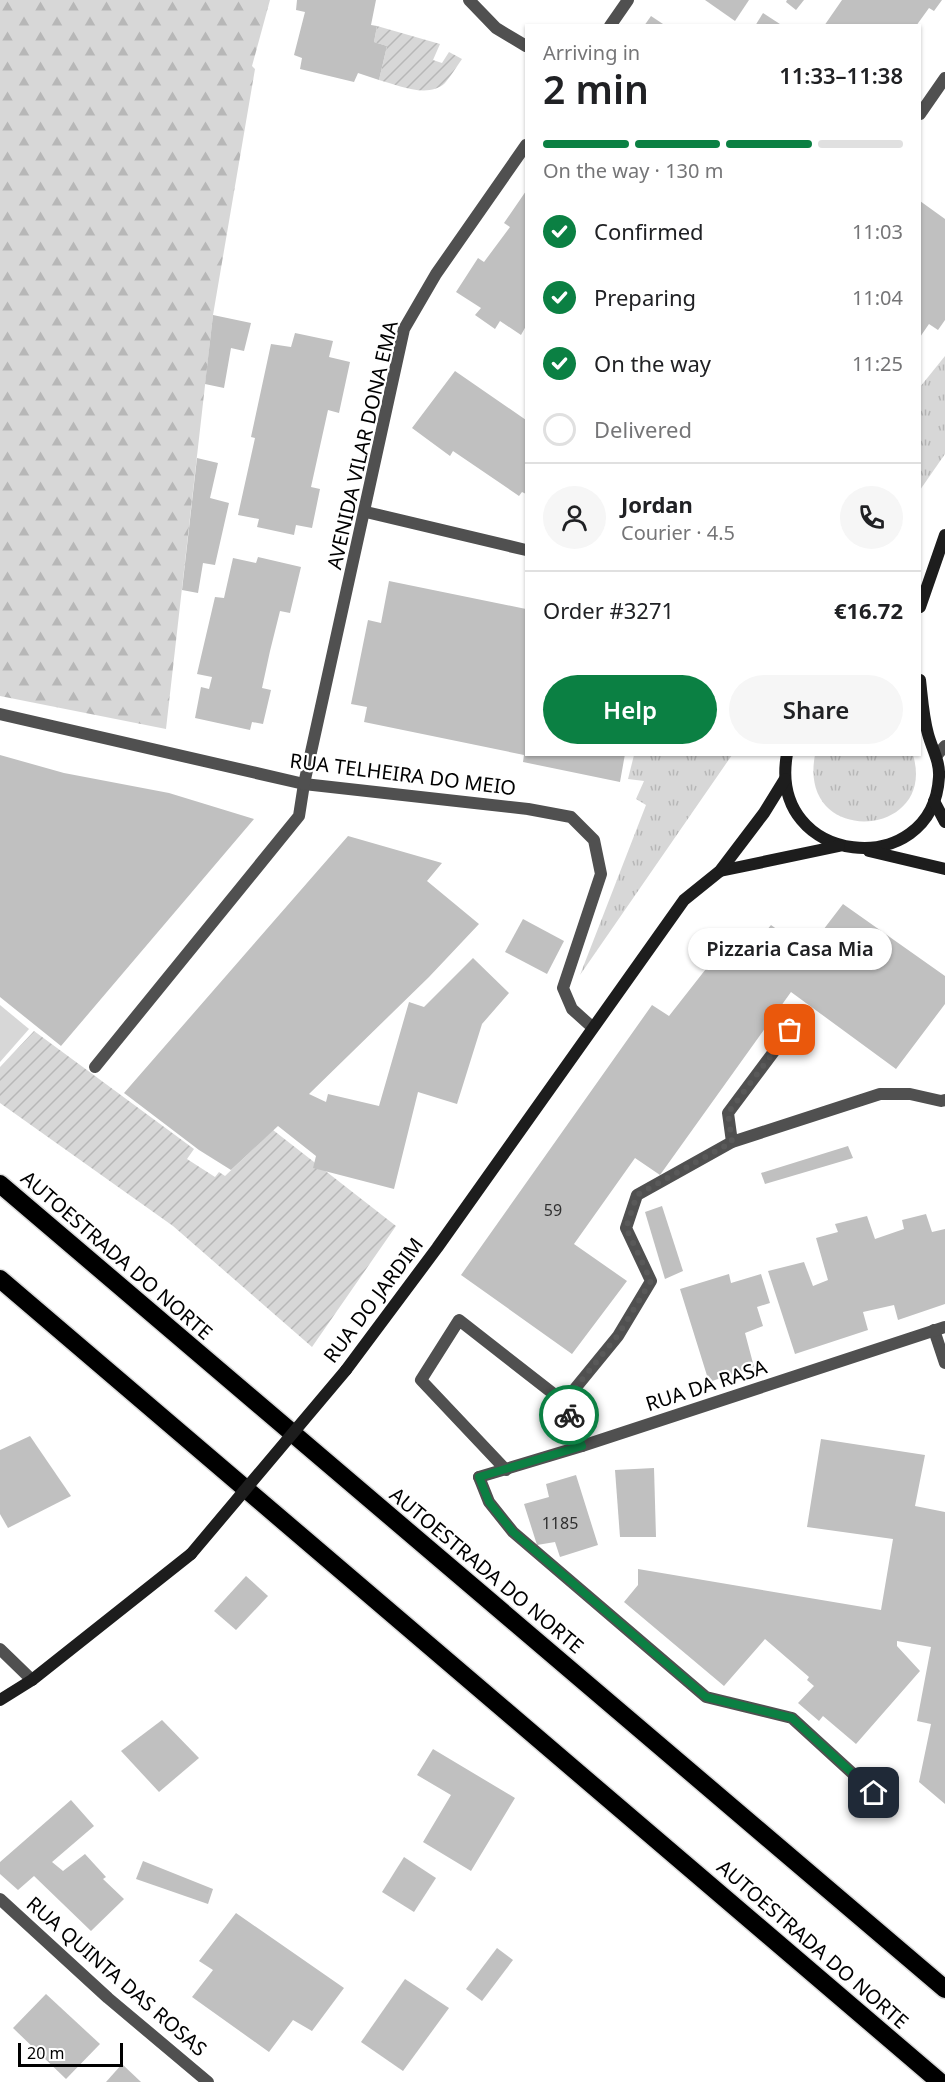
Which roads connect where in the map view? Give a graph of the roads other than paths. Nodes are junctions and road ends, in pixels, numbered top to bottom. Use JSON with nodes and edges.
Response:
{"nodes":[{"id":1,"x":469,"y":0,"type":"edge"},
{"id":2,"x":628,"y":0,"type":"edge"},
{"id":3,"x":611,"y":24,"type":"edge"},
{"id":4,"x":525,"y":45,"type":"edge"},
{"id":5,"x":945,"y":78,"type":"edge"},
{"id":6,"x":921,"y":113,"type":"edge"},
{"id":7,"x":525,"y":146,"type":"edge"},
{"id":8,"x":366,"y":512,"type":"junction"},
{"id":9,"x":945,"y":535,"type":"edge"},
{"id":10,"x":525,"y":550,"type":"edge"},
{"id":11,"x":921,"y":604,"type":"edge"},
{"id":12,"x":921,"y":687,"type":"edge"},
{"id":13,"x":0,"y":714,"type":"edge"},
{"id":14,"x":921,"y":724,"type":"edge"},
{"id":15,"x":928,"y":734,"type":"junction"},
{"id":16,"x":941,"y":750,"type":"edge"},
{"id":17,"x":787,"y":756,"type":"edge"},
{"id":18,"x":942,"y":778,"type":"edge"},
{"id":19,"x":785,"y":779,"type":"junction"},
{"id":20,"x":304,"y":784,"type":"junction"},
{"id":21,"x":934,"y":801,"type":"junction"},
{"id":22,"x":945,"y":822,"type":"edge"},
{"id":23,"x":839,"y":846,"type":"junction"},
{"id":24,"x":862,"y":850,"type":"junction"},
{"id":25,"x":945,"y":869,"type":"edge"},
{"id":26,"x":720,"y":871,"type":"junction"},
{"id":27,"x":592,"y":1027,"type":"junction"},
{"id":28,"x":790,"y":1030,"type":"dead end"},
{"id":29,"x":95,"y":1067,"type":"dead end"},
{"id":30,"x":945,"y":1100,"type":"edge"},
{"id":31,"x":732,"y":1142,"type":"junction"},
{"id":32,"x":0,"y":1184,"type":"edge"},
{"id":33,"x":0,"y":1279,"type":"edge"},
{"id":34,"x":940,"y":1328,"type":"edge"},
{"id":35,"x":945,"y":1363,"type":"edge"},
{"id":36,"x":564,"y":1402,"type":"junction"},
{"id":37,"x":582,"y":1446,"type":"junction"},
{"id":38,"x":506,"y":1470,"type":"junction"},
{"id":39,"x":0,"y":1648,"type":"edge"},
{"id":40,"x":32,"y":1680,"type":"junction"},
{"id":41,"x":0,"y":1700,"type":"edge"},
{"id":42,"x":874,"y":1793,"type":"dead end"},
{"id":43,"x":0,"y":1899,"type":"edge"},
{"id":44,"x":945,"y":1989,"type":"edge"},
{"id":45,"x":208,"y":2082,"type":"edge"},
{"id":46,"x":940,"y":2082,"type":"edge"}],
"edges":[{"from":1,"to":4,"type":"street"},
{"from":2,"to":3,"type":"street"},
{"from":5,"to":6,"type":"street"},
{"from":7,"to":8,"type":"street","name":"AVENIDA VILAR DONA EMA"},
{"from":8,"to":10,"type":"street"},
{"from":8,"to":20,"type":"street","name":"AVENIDA VILAR DONA EMA"},
{"from":9,"to":11,"type":"main road"},
{"from":12,"to":15,"type":"main road"},
{"from":13,"to":20,"type":"street","name":"RUA TELHEIRA DO MEIO"},
{"from":14,"to":15,"type":"main road"},
{"from":15,"to":16,"type":"main road"},
{"from":16,"to":18,"type":"main road"},
{"from":17,"to":19,"type":"main road"},
{"from":18,"to":21,"type":"main road"},
{"from":19,"to":23,"type":"main road"},
{"from":19,"to":26,"type":"main road","name":"RUA DO JARDIM"},
{"from":20,"to":27,"type":"street","name":"RUA TELHEIRA DO MEIO"},
{"from":20,"to":29,"type":"street","name":"AVENIDA VILAR DONA EMA"},
{"from":21,"to":22,"type":"main road"},
{"from":21,"to":24,"type":"main road"},
{"from":23,"to":24,"type":"main road"},
{"from":23,"to":26,"type":"main road","name":"RUA DO JARDIM"},
{"from":24,"to":25,"type":"main road"},
{"from":26,"to":27,"type":"main road","name":"RUA DO JARDIM"},
{"from":27,"to":40,"type":"main road","name":"RUA DO JARDIM","bridge":true},
{"from":28,"to":31,"type":"street"},
{"from":30,"to":31,"type":"street"},
{"from":31,"to":36,"type":"street"},
{"from":32,"to":44,"type":"highway","name":"AUTOESTRADA DO NORTE"},
{"from":33,"to":46,"type":"highway","name":"AUTOESTRADA DO NORTE"},
{"from":34,"to":35,"type":"street"},
{"from":34,"to":37,"type":"street","name":"RUA DA RASA"},
{"from":36,"to":37,"type":"street"},
{"from":36,"to":38,"type":"street"},
{"from":37,"to":38,"type":"street","name":"RUA DA RASA"},
{"from":38,"to":42,"type":"street","name":"RUA DA RASA"},
{"from":39,"to":40,"type":"street"},
{"from":40,"to":41,"type":"main road","name":"RUA DO JARDIM"},
{"from":43,"to":45,"type":"street","name":"RUA QUINTA DAS ROSAS"}]}
